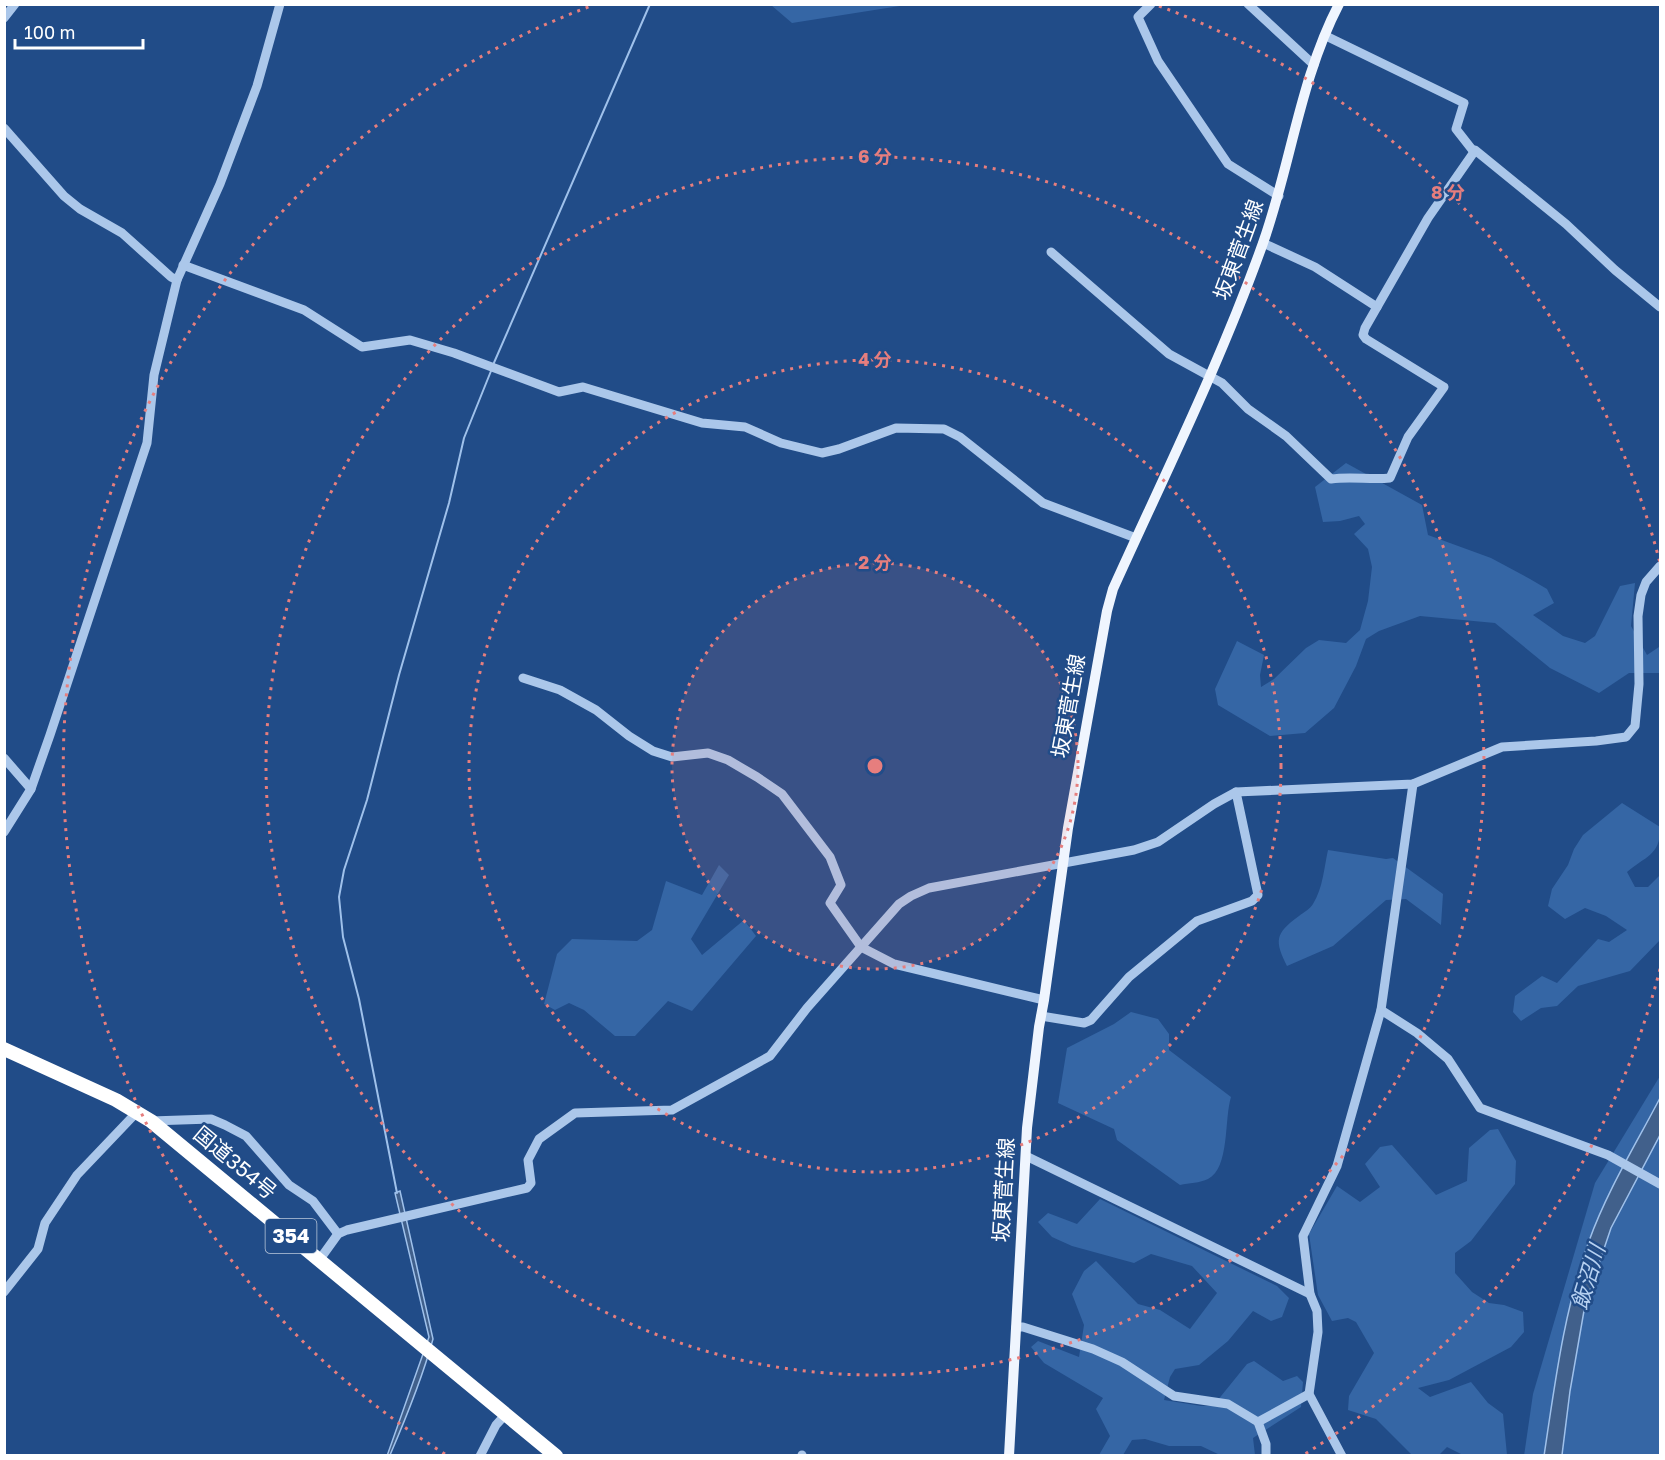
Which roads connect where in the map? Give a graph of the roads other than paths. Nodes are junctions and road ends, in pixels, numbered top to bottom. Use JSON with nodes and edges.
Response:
{"nodes":[{"id":1,"x":15,"y":4,"type":"edge"},
{"id":2,"x":280,"y":4,"type":"edge"},
{"id":3,"x":1151,"y":4,"type":"edge"},
{"id":4,"x":1248,"y":4,"type":"edge"},
{"id":5,"x":1339,"y":4,"type":"edge"},
{"id":6,"x":4,"y":18,"type":"edge"},
{"id":7,"x":1326,"y":36,"type":"junction"},
{"id":8,"x":1314,"y":65,"type":"junction"},
{"id":9,"x":4,"y":128,"type":"edge"},
{"id":10,"x":1474,"y":152,"type":"junction"},
{"id":11,"x":1279,"y":196,"type":"junction"},
{"id":12,"x":1263,"y":243,"type":"junction"},
{"id":13,"x":1052,"y":252,"type":"dead end"},
{"id":14,"x":183,"y":266,"type":"junction"},
{"id":15,"x":177,"y":280,"type":"junction"},
{"id":16,"x":1377,"y":307,"type":"junction"},
{"id":17,"x":1660,"y":307,"type":"edge"},
{"id":18,"x":1210,"y":376,"type":"junction"},
{"id":19,"x":1136,"y":538,"type":"junction"},
{"id":20,"x":1660,"y":566,"type":"edge"},
{"id":21,"x":523,"y":678,"type":"dead end"},
{"id":22,"x":4,"y":758,"type":"edge"},
{"id":23,"x":1413,"y":784,"type":"junction"},
{"id":24,"x":31,"y":789,"type":"junction"},
{"id":25,"x":1236,"y":792,"type":"junction"},
{"id":26,"x":4,"y":832,"type":"edge"},
{"id":27,"x":1064,"y":863,"type":"junction"},
{"id":28,"x":861,"y":947,"type":"junction"},
{"id":29,"x":1044,"y":1000,"type":"junction"},
{"id":30,"x":1382,"y":1010,"type":"junction"},
{"id":31,"x":1041,"y":1016,"type":"junction"},
{"id":32,"x":4,"y":1049,"type":"edge"},
{"id":33,"x":137,"y":1112,"type":"junction"},
{"id":34,"x":151,"y":1121,"type":"junction"},
{"id":35,"x":1026,"y":1156,"type":"junction"},
{"id":36,"x":1660,"y":1184,"type":"edge"},
{"id":37,"x":338,"y":1234,"type":"junction"},
{"id":38,"x":320,"y":1259,"type":"junction"},
{"id":39,"x":4,"y":1292,"type":"edge"},
{"id":40,"x":1310,"y":1294,"type":"junction"},
{"id":41,"x":1016,"y":1327,"type":"junction"},
{"id":42,"x":1309,"y":1394,"type":"junction"},
{"id":43,"x":506,"y":1414,"type":"junction"},
{"id":44,"x":1257,"y":1422,"type":"junction"},
{"id":45,"x":480,"y":1455,"type":"edge"},
{"id":46,"x":556,"y":1455,"type":"edge"},
{"id":47,"x":1009,"y":1455,"type":"edge"},
{"id":48,"x":1266,"y":1455,"type":"edge"},
{"id":49,"x":1342,"y":1455,"type":"edge"}],
"edges":[{"from":1,"to":6,"type":"street"},
{"from":2,"to":14,"type":"street"},
{"from":3,"to":11,"type":"street"},
{"from":4,"to":8,"type":"street"},
{"from":5,"to":7,"type":"main road","name":"坂東菅生線"},
{"from":7,"to":8,"type":"main road","name":"坂東菅生線"},
{"from":7,"to":10,"type":"street"},
{"from":8,"to":11,"type":"main road","name":"坂東菅生線"},
{"from":9,"to":15,"type":"street"},
{"from":10,"to":16,"type":"street"},
{"from":10,"to":17,"type":"street"},
{"from":11,"to":12,"type":"main road","name":"坂東菅生線"},
{"from":12,"to":16,"type":"street"},
{"from":12,"to":18,"type":"main road","name":"坂東菅生線"},
{"from":13,"to":18,"type":"street"},
{"from":14,"to":15,"type":"street"},
{"from":14,"to":19,"type":"street"},
{"from":15,"to":24,"type":"street"},
{"from":16,"to":18,"type":"street"},
{"from":18,"to":19,"type":"main road","name":"坂東菅生線"},
{"from":19,"to":27,"type":"main road","name":"坂東菅生線"},
{"from":20,"to":23,"type":"street"},
{"from":21,"to":28,"type":"street"},
{"from":22,"to":24,"type":"street"},
{"from":23,"to":25,"type":"street"},
{"from":23,"to":30,"type":"street"},
{"from":24,"to":26,"type":"street"},
{"from":25,"to":27,"type":"street"},
{"from":25,"to":31,"type":"street"},
{"from":27,"to":28,"type":"street"},
{"from":27,"to":29,"type":"main road","name":"坂東菅生線"},
{"from":28,"to":29,"type":"street"},
{"from":28,"to":37,"type":"street"},
{"from":29,"to":31,"type":"main road","name":"坂東菅生線"},
{"from":30,"to":36,"type":"street"},
{"from":30,"to":40,"type":"street"},
{"from":31,"to":35,"type":"main road","name":"坂東菅生線"},
{"from":32,"to":33,"type":"highway","name":"国道354号","number":"354"},
{"from":33,"to":34,"type":"highway","name":"国道354号","number":"354"},
{"from":33,"to":39,"type":"street"},
{"from":34,"to":37,"type":"street"},
{"from":34,"to":38,"type":"highway","name":"国道354号","number":"354"},
{"from":35,"to":40,"type":"street"},
{"from":35,"to":41,"type":"main road","name":"坂東菅生線"},
{"from":37,"to":38,"type":"street"},
{"from":38,"to":43,"type":"highway","name":"国道354号","number":"354"},
{"from":40,"to":42,"type":"street"},
{"from":41,"to":44,"type":"street"},
{"from":41,"to":47,"type":"main road","name":"坂東菅生線"},
{"from":42,"to":44,"type":"street"},
{"from":42,"to":49,"type":"street"},
{"from":43,"to":45,"type":"street"},
{"from":43,"to":46,"type":"highway","name":"国道354号","number":"354"},
{"from":44,"to":48,"type":"street"}]}
